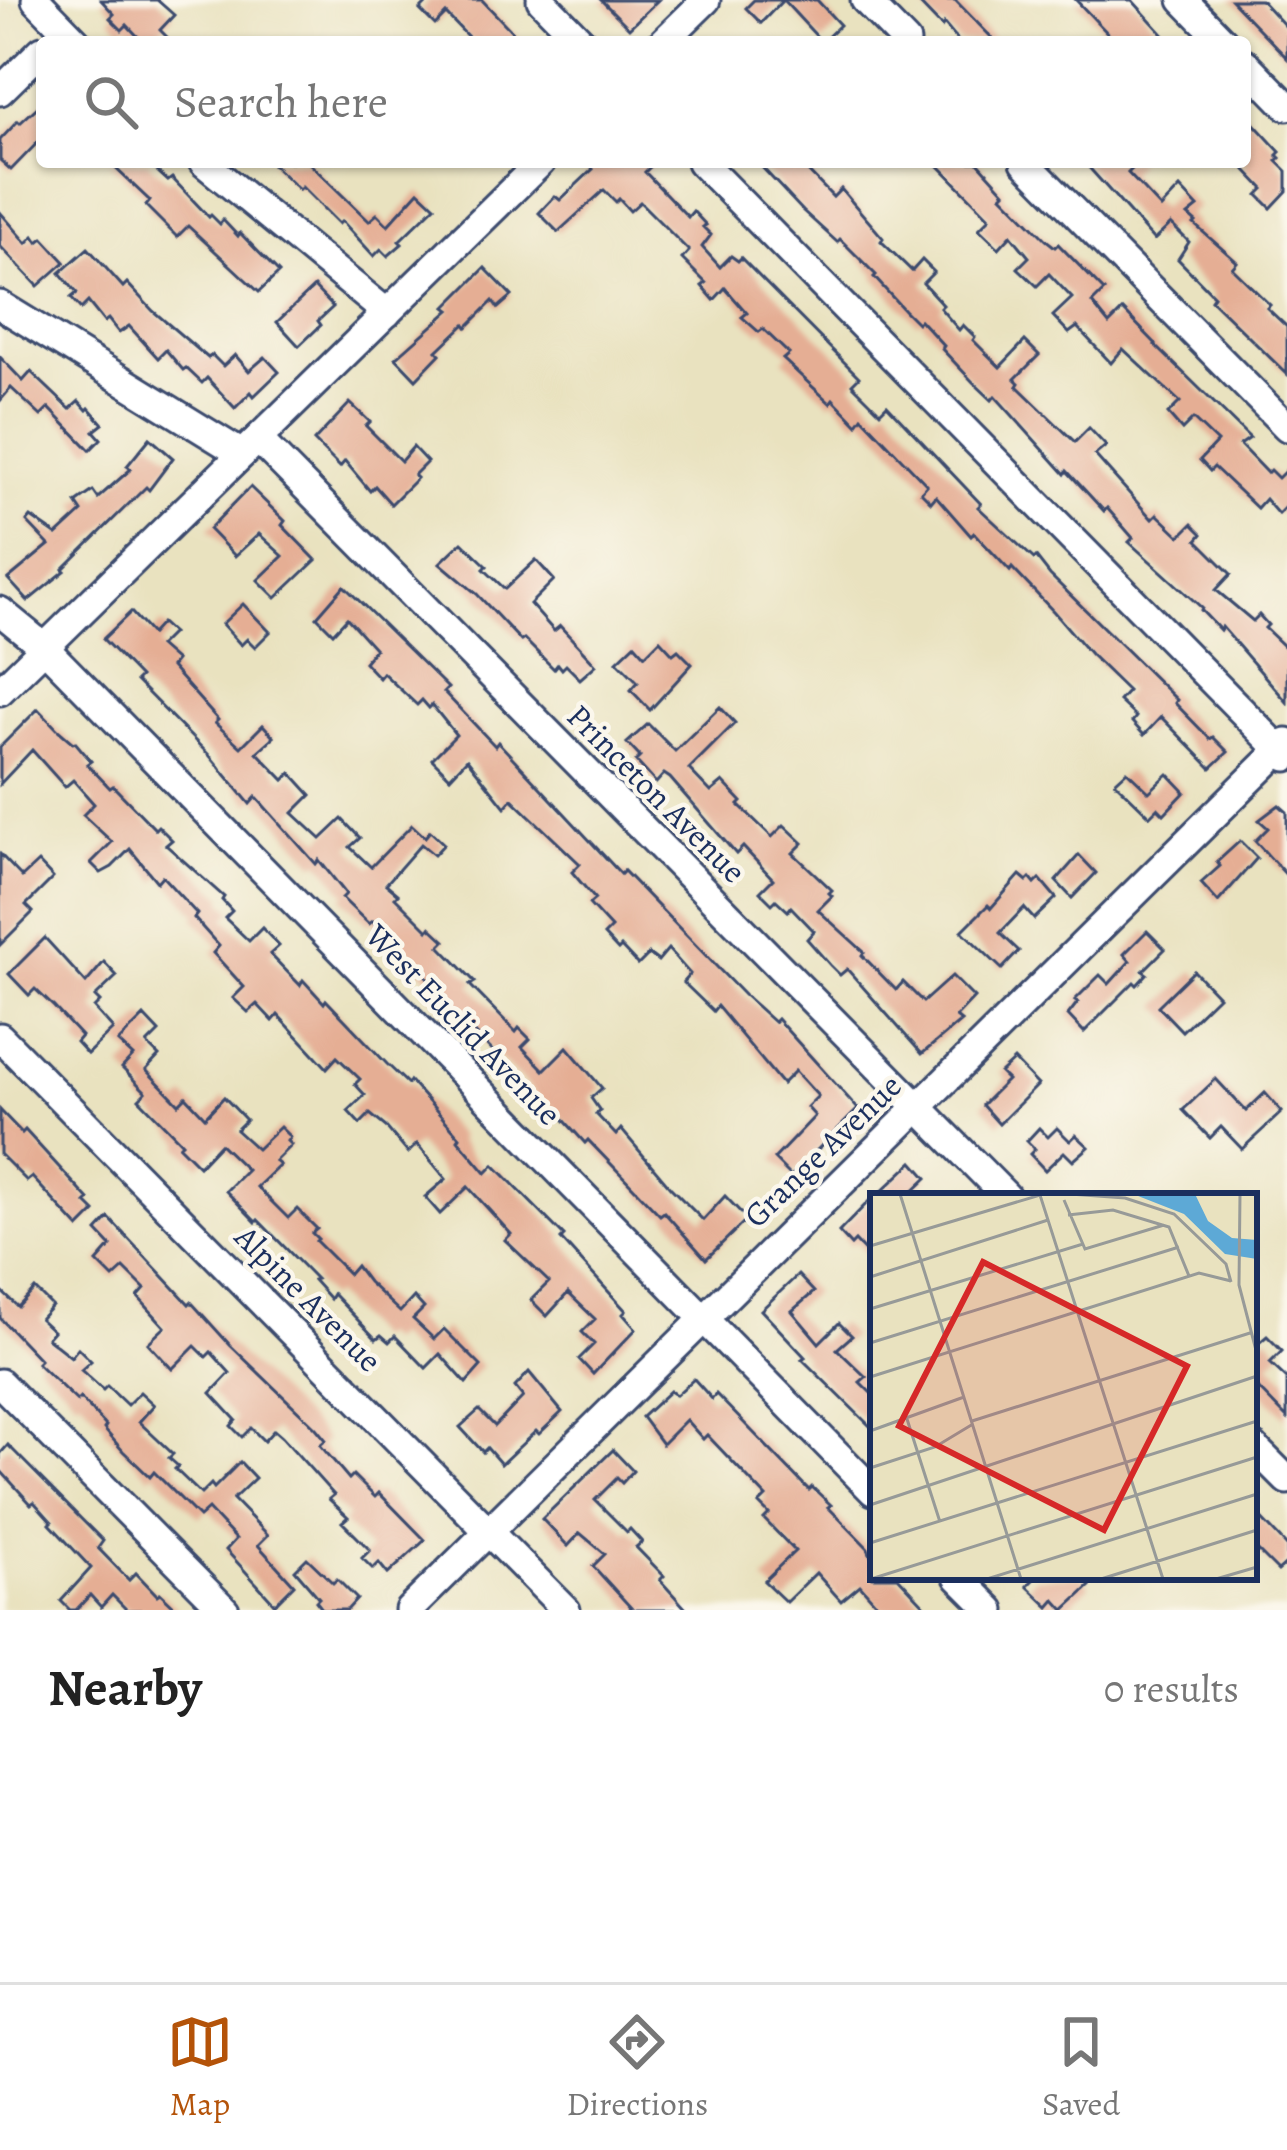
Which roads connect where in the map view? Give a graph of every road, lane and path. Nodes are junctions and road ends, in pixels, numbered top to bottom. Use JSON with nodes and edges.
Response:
{"nodes":[{"id":1,"x":36,"y":0,"type":"edge"},
{"id":2,"x":541,"y":0,"type":"edge"},
{"id":3,"x":706,"y":0,"type":"edge"},
{"id":4,"x":865,"y":0,"type":"edge"},
{"id":5,"x":1183,"y":0,"type":"edge"},
{"id":6,"x":63,"y":36,"type":"edge"},
{"id":7,"x":576,"y":36,"type":"edge"},
{"id":8,"x":669,"y":36,"type":"edge"},
{"id":9,"x":900,"y":36,"type":"edge"},
{"id":10,"x":1218,"y":36,"type":"edge"},
{"id":11,"x":36,"y":56,"type":"edge"},
{"id":12,"x":1251,"y":69,"type":"edge"},
{"id":13,"x":0,"y":91,"type":"edge"},
{"id":14,"x":1287,"y":106,"type":"edge"},
{"id":15,"x":210,"y":168,"type":"edge"},
{"id":16,"x":535,"y":168,"type":"edge"},
{"id":17,"x":707,"y":168,"type":"edge"},
{"id":18,"x":1031,"y":168,"type":"edge"},
{"id":19,"x":0,"y":305,"type":"edge"},
{"id":20,"x":387,"y":313,"type":"junction"},
{"id":21,"x":1287,"y":427,"type":"edge"},
{"id":22,"x":250,"y":447,"type":"junction"},
{"id":23,"x":0,"y":611,"type":"edge"},
{"id":24,"x":44,"y":647,"type":"junction"},
{"id":25,"x":0,"y":691,"type":"edge"},
{"id":26,"x":1285,"y":750,"type":"edge"},
{"id":27,"x":0,"y":1037,"type":"edge"},
{"id":28,"x":918,"y":1107,"type":"junction"},
{"id":29,"x":1003,"y":1193,"type":"edge"},
{"id":30,"x":703,"y":1318,"type":"junction"},
{"id":31,"x":0,"y":1383,"type":"edge"},
{"id":32,"x":1257,"y":1450,"type":"edge"},
{"id":33,"x":1287,"y":1480,"type":"edge"},
{"id":34,"x":870,"y":1488,"type":"edge"},
{"id":35,"x":488,"y":1531,"type":"junction"},
{"id":36,"x":961,"y":1580,"type":"edge"},
{"id":37,"x":225,"y":1610,"type":"edge"},
{"id":38,"x":409,"y":1610,"type":"edge"},
{"id":39,"x":566,"y":1610,"type":"edge"},
{"id":40,"x":991,"y":1610,"type":"edge"}],
"edges":[{"from":1,"to":6,"type":"street"},
{"from":2,"to":7,"type":"street"},
{"from":3,"to":8,"type":"street"},
{"from":4,"to":9,"type":"street"},
{"from":5,"to":10,"type":"street"},
{"from":11,"to":13,"type":"street"},
{"from":12,"to":14,"type":"street"},
{"from":15,"to":20,"type":"street"},
{"from":16,"to":20,"type":"street"},
{"from":17,"to":26,"type":"street"},
{"from":18,"to":21,"type":"street"},
{"from":19,"to":22,"type":"street","name":"Princeton Avenue"},
{"from":20,"to":22,"type":"street"},
{"from":22,"to":24,"type":"street"},
{"from":22,"to":28,"type":"street","name":"Princeton Avenue"},
{"from":23,"to":24,"type":"street","name":"West Euclid Avenue"},
{"from":24,"to":25,"type":"street"},
{"from":24,"to":30,"type":"street","name":"West Euclid Avenue"},
{"from":26,"to":28,"type":"street","name":"Grange Avenue"},
{"from":27,"to":35,"type":"street","name":"Alpine Avenue"},
{"from":28,"to":29,"type":"street","name":"Princeton Avenue"},
{"from":28,"to":30,"type":"street","name":"Grange Avenue"},
{"from":30,"to":34,"type":"street","name":"West Euclid Avenue"},
{"from":30,"to":35,"type":"street","name":"Grange Avenue"},
{"from":31,"to":37,"type":"street"},
{"from":32,"to":33,"type":"street"},
{"from":35,"to":38,"type":"street","name":"Grange Avenue"},
{"from":35,"to":39,"type":"street","name":"Alpine Avenue"},
{"from":36,"to":40,"type":"street"}]}
